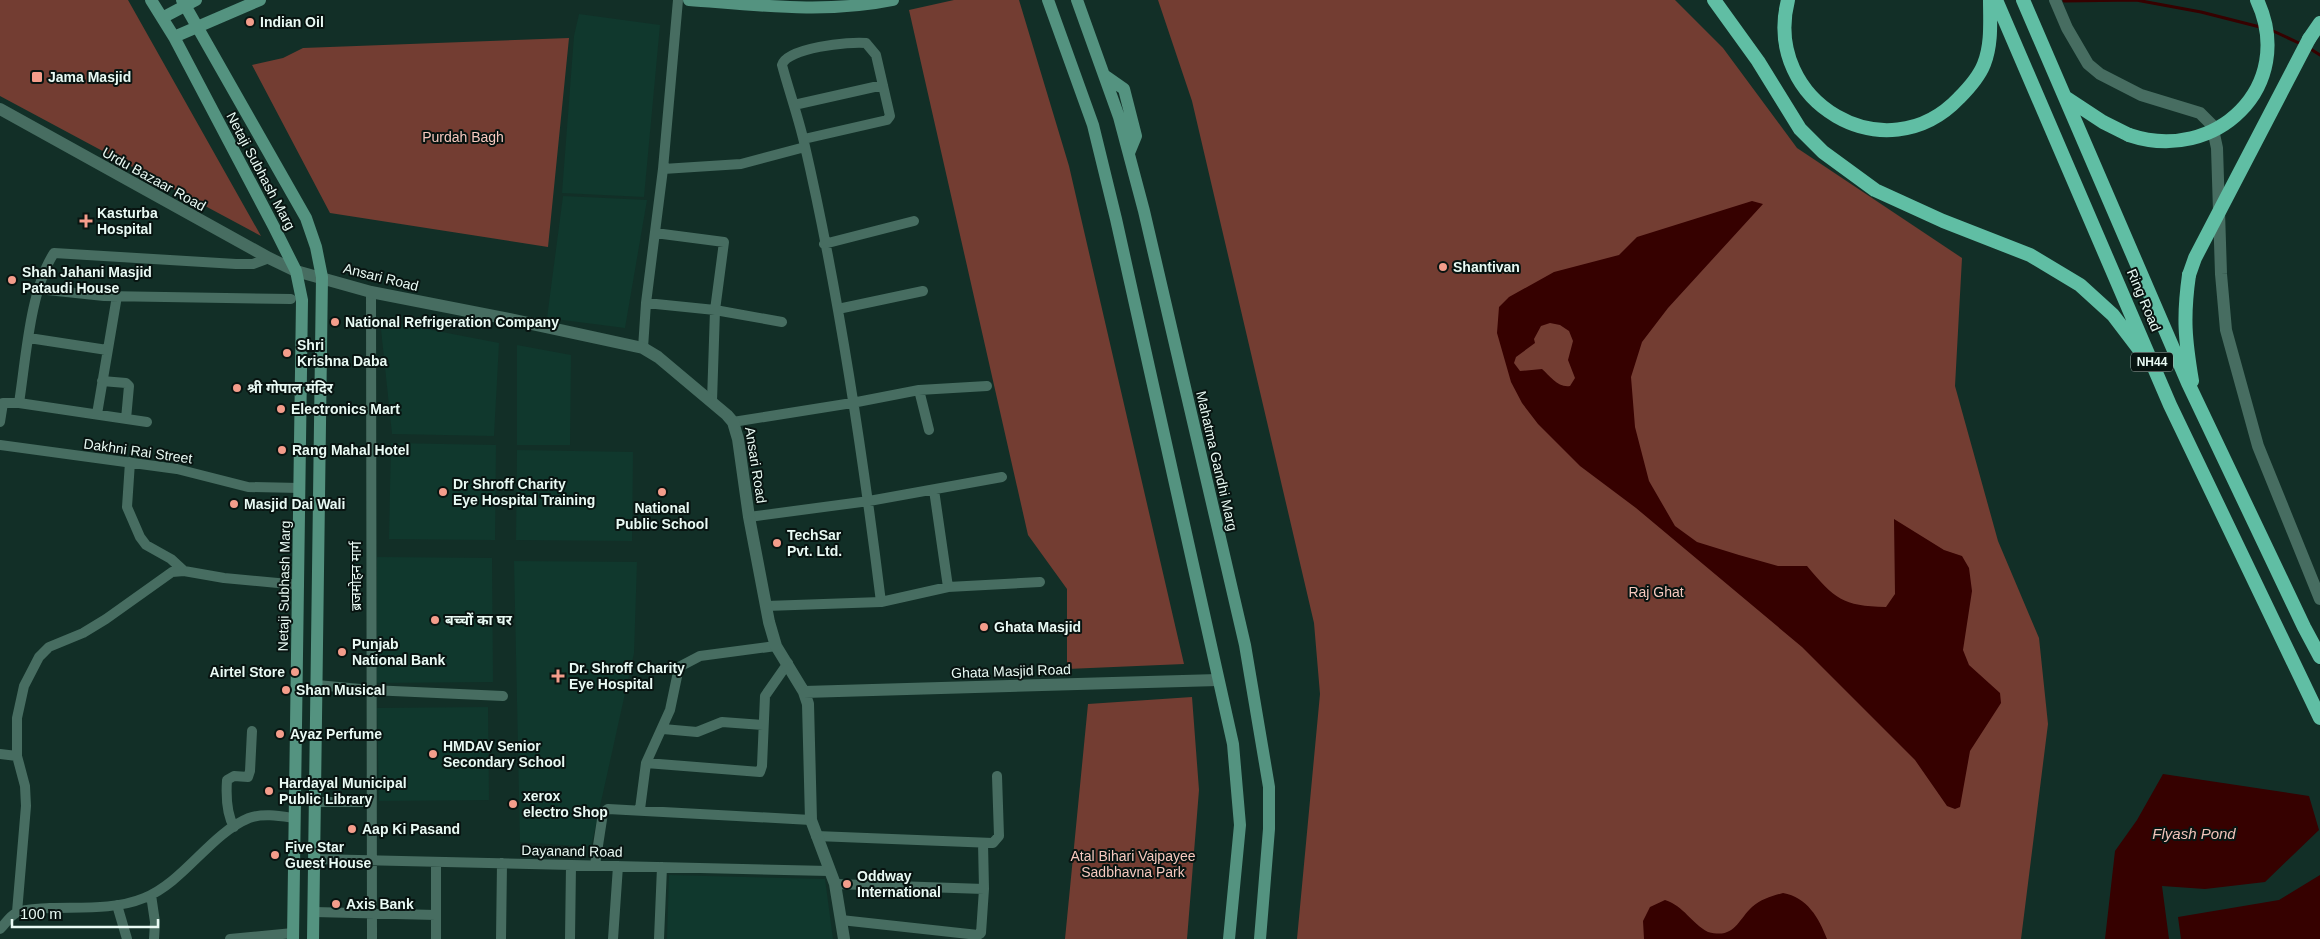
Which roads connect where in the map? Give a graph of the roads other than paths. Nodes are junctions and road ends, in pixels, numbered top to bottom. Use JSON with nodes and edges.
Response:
{"nodes":[{"id":1,"x":151,"y":0,"type":"edge"},
{"id":2,"x":260,"y":0,"type":"edge"},
{"id":3,"x":678,"y":0,"type":"edge"},
{"id":4,"x":689,"y":0,"type":"edge"},
{"id":5,"x":893,"y":0,"type":"edge"},
{"id":6,"x":1077,"y":0,"type":"edge"},
{"id":7,"x":1714,"y":0,"type":"edge"},
{"id":8,"x":1788,"y":0,"type":"edge"},
{"id":9,"x":1990,"y":0,"type":"edge"},
{"id":10,"x":1996,"y":0,"type":"edge"},
{"id":11,"x":2023,"y":0,"type":"edge"},
{"id":12,"x":2055,"y":0,"type":"edge"},
{"id":13,"x":2257,"y":0,"type":"edge"},
{"id":14,"x":1048,"y":1,"type":"edge"},
{"id":15,"x":188,"y":2,"type":"edge"},
{"id":16,"x":162,"y":18,"type":"junction"},
{"id":17,"x":2320,"y":23,"type":"edge"},
{"id":18,"x":198,"y":29,"type":"junction"},
{"id":19,"x":174,"y":37,"type":"junction"},
{"id":20,"x":884,"y":85,"type":"junction"},
{"id":21,"x":2065,"y":97,"type":"junction"},
{"id":22,"x":794,"y":105,"type":"junction"},
{"id":23,"x":0,"y":109,"type":"edge"},
{"id":24,"x":805,"y":143,"type":"junction"},
{"id":25,"x":662,"y":169,"type":"junction"},
{"id":26,"x":914,"y":222,"type":"dead end"},
{"id":27,"x":655,"y":233,"type":"junction"},
{"id":28,"x":824,"y":244,"type":"junction"},
{"id":29,"x":269,"y":258,"type":"junction"},
{"id":30,"x":296,"y":271,"type":"junction"},
{"id":31,"x":322,"y":277,"type":"junction"},
{"id":32,"x":38,"y":289,"type":"junction"},
{"id":33,"x":923,"y":291,"type":"dead end"},
{"id":34,"x":371,"y":292,"type":"junction"},
{"id":35,"x":117,"y":296,"type":"junction"},
{"id":36,"x":291,"y":300,"type":"dead end"},
{"id":37,"x":646,"y":303,"type":"junction"},
{"id":38,"x":838,"y":309,"type":"junction"},
{"id":39,"x":715,"y":310,"type":"junction"},
{"id":40,"x":782,"y":322,"type":"dead end"},
{"id":41,"x":29,"y":338,"type":"junction"},
{"id":42,"x":643,"y":348,"type":"junction"},
{"id":43,"x":107,"y":350,"type":"junction"},
{"id":44,"x":102,"y":381,"type":"junction"},
{"id":45,"x":2160,"y":381,"type":"junction"},
{"id":46,"x":987,"y":386,"type":"dead end"},
{"id":47,"x":920,"y":390,"type":"junction"},
{"id":48,"x":2195,"y":399,"type":"junction"},
{"id":49,"x":712,"y":401,"type":"junction"},
{"id":50,"x":19,"y":403,"type":"junction"},
{"id":51,"x":852,"y":403,"type":"junction"},
{"id":52,"x":97,"y":414,"type":"junction"},
{"id":53,"x":126,"y":419,"type":"junction"},
{"id":54,"x":0,"y":422,"type":"edge"},
{"id":55,"x":147,"y":422,"type":"dead end"},
{"id":56,"x":733,"y":422,"type":"junction"},
{"id":57,"x":929,"y":430,"type":"dead end"},
{"id":58,"x":0,"y":445,"type":"edge"},
{"id":59,"x":130,"y":462,"type":"junction"},
{"id":60,"x":1002,"y":477,"type":"dead end"},
{"id":61,"x":300,"y":488,"type":"junction"},
{"id":62,"x":934,"y":490,"type":"junction"},
{"id":63,"x":869,"y":501,"type":"junction"},
{"id":64,"x":749,"y":517,"type":"junction"},
{"id":65,"x":184,"y":571,"type":"junction"},
{"id":66,"x":1040,"y":582,"type":"dead end"},
{"id":67,"x":299,"y":584,"type":"junction"},
{"id":68,"x":948,"y":587,"type":"junction"},
{"id":69,"x":2320,"y":598,"type":"edge"},
{"id":70,"x":882,"y":602,"type":"junction"},
{"id":71,"x":766,"y":606,"type":"junction"},
{"id":72,"x":776,"y":646,"type":"junction"},
{"id":73,"x":2320,"y":657,"type":"edge"},
{"id":74,"x":788,"y":663,"type":"junction"},
{"id":75,"x":1218,"y":680,"type":"junction"},
{"id":76,"x":318,"y":685,"type":"junction"},
{"id":77,"x":371,"y":690,"type":"junction"},
{"id":78,"x":804,"y":692,"type":"junction"},
{"id":79,"x":504,"y":696,"type":"dead end"},
{"id":80,"x":2320,"y":718,"type":"edge"},
{"id":81,"x":763,"y":725,"type":"junction"},
{"id":82,"x":663,"y":729,"type":"junction"},
{"id":83,"x":252,"y":731,"type":"dead end"},
{"id":84,"x":0,"y":754,"type":"edge"},
{"id":85,"x":17,"y":756,"type":"junction"},
{"id":86,"x":646,"y":763,"type":"junction"},
{"id":87,"x":997,"y":776,"type":"dead end"},
{"id":88,"x":316,"y":802,"type":"junction"},
{"id":89,"x":371,"y":802,"type":"junction"},
{"id":90,"x":640,"y":809,"type":"junction"},
{"id":91,"x":294,"y":818,"type":"junction"},
{"id":92,"x":811,"y":820,"type":"junction"},
{"id":93,"x":234,"y":827,"type":"junction"},
{"id":94,"x":816,"y":836,"type":"junction"},
{"id":95,"x":983,"y":843,"type":"junction"},
{"id":96,"x":315,"y":859,"type":"junction"},
{"id":97,"x":371,"y":860,"type":"junction"},
{"id":98,"x":436,"y":862,"type":"junction"},
{"id":99,"x":502,"y":863,"type":"junction"},
{"id":100,"x":595,"y":864,"type":"junction"},
{"id":101,"x":571,"y":865,"type":"junction"},
{"id":102,"x":618,"y":866,"type":"junction"},
{"id":103,"x":662,"y":867,"type":"junction"},
{"id":104,"x":829,"y":870,"type":"junction"},
{"id":105,"x":835,"y":884,"type":"junction"},
{"id":106,"x":984,"y":890,"type":"junction"},
{"id":107,"x":151,"y":895,"type":"junction"},
{"id":108,"x":117,"y":905,"type":"junction"},
{"id":109,"x":17,"y":912,"type":"junction"},
{"id":110,"x":314,"y":912,"type":"junction"},
{"id":111,"x":372,"y":913,"type":"junction"},
{"id":112,"x":436,"y":915,"type":"junction"},
{"id":113,"x":841,"y":920,"type":"junction"},
{"id":114,"x":0,"y":929,"type":"edge"},
{"id":115,"x":293,"y":936,"type":"edge"},
{"id":116,"x":126,"y":939,"type":"edge"},
{"id":117,"x":154,"y":939,"type":"edge"},
{"id":118,"x":230,"y":939,"type":"edge"},
{"id":119,"x":313,"y":939,"type":"edge"},
{"id":120,"x":372,"y":939,"type":"edge"},
{"id":121,"x":436,"y":939,"type":"edge"},
{"id":122,"x":501,"y":939,"type":"edge"},
{"id":123,"x":570,"y":939,"type":"edge"},
{"id":124,"x":613,"y":939,"type":"edge"},
{"id":125,"x":659,"y":939,"type":"edge"},
{"id":126,"x":844,"y":939,"type":"edge"},
{"id":127,"x":1229,"y":939,"type":"edge"},
{"id":128,"x":1260,"y":939,"type":"edge"}],
"edges":[{"from":1,"to":16,"type":"main road","name":"Netaji Subhash Marg"},
{"from":2,"to":18,"type":"main road"},
{"from":3,"to":25,"type":"street"},
{"from":4,"to":5,"type":"main road"},
{"from":6,"to":128,"type":"main road","name":"Mahatma Gandhi Marg"},
{"from":7,"to":45,"type":"highway"},
{"from":8,"to":9,"type":"highway"},
{"from":10,"to":45,"type":"highway","name":"Ring Road","number":"NH44"},
{"from":11,"to":21,"type":"highway","name":"Ring Road"},
{"from":12,"to":69,"type":"street"},
{"from":13,"to":21,"type":"highway","bridge":true},
{"from":14,"to":75,"type":"main road"},
{"from":15,"to":16,"type":"main road"},
{"from":15,"to":18,"type":"main road","name":"Netaji Subhash Marg"},
{"from":16,"to":19,"type":"main road","name":"Netaji Subhash Marg"},
{"from":17,"to":48,"type":"highway","bridge":true},
{"from":18,"to":19,"type":"main road"},
{"from":18,"to":31,"type":"main road","name":"Netaji Subhash Marg"},
{"from":19,"to":30,"type":"main road","name":"Netaji Subhash Marg"},
{"from":20,"to":22,"type":"street"},
{"from":20,"to":22,"type":"street"},
{"from":20,"to":24,"type":"street"},
{"from":21,"to":48,"type":"highway","name":"Ring Road"},
{"from":22,"to":24,"type":"street"},
{"from":23,"to":29,"type":"street","name":"Urdu Bazaar Road"},
{"from":24,"to":25,"type":"street"},
{"from":24,"to":28,"type":"street"},
{"from":25,"to":27,"type":"street"},
{"from":26,"to":28,"type":"street"},
{"from":27,"to":37,"type":"street"},
{"from":27,"to":39,"type":"street"},
{"from":28,"to":38,"type":"street"},
{"from":29,"to":30,"type":"street","name":"Urdu Bazaar Road"},
{"from":29,"to":32,"type":"street"},
{"from":30,"to":31,"type":"street","name":"Ansari Road"},
{"from":30,"to":61,"type":"main road","name":"Netaji Subhash Marg"},
{"from":31,"to":34,"type":"street","name":"Ansari Road"},
{"from":31,"to":76,"type":"main road","name":"Netaji Subhash Marg"},
{"from":32,"to":35,"type":"street"},
{"from":32,"to":41,"type":"street"},
{"from":33,"to":38,"type":"street"},
{"from":34,"to":42,"type":"street","name":"Ansari Road"},
{"from":34,"to":77,"type":"street","name":"ब्रजमोहन मार्ग"},
{"from":35,"to":36,"type":"street"},
{"from":35,"to":43,"type":"street"},
{"from":37,"to":39,"type":"street"},
{"from":37,"to":42,"type":"street"},
{"from":38,"to":51,"type":"street"},
{"from":39,"to":40,"type":"street"},
{"from":39,"to":49,"type":"street"},
{"from":41,"to":43,"type":"street"},
{"from":41,"to":50,"type":"street"},
{"from":42,"to":49,"type":"street","name":"Ansari Road"},
{"from":43,"to":44,"type":"street"},
{"from":44,"to":52,"type":"street"},
{"from":44,"to":53,"type":"street"},
{"from":45,"to":80,"type":"highway","name":"Ring Road","number":"NH44"},
{"from":46,"to":47,"type":"street"},
{"from":47,"to":51,"type":"street"},
{"from":47,"to":57,"type":"street"},
{"from":48,"to":73,"type":"highway","name":"Ring Road"},
{"from":49,"to":56,"type":"street","name":"Ansari Road"},
{"from":50,"to":52,"type":"street"},
{"from":50,"to":54,"type":"street"},
{"from":51,"to":56,"type":"street"},
{"from":51,"to":63,"type":"street"},
{"from":52,"to":53,"type":"street"},
{"from":53,"to":55,"type":"street"},
{"from":56,"to":64,"type":"street","name":"Ansari Road"},
{"from":58,"to":59,"type":"street","name":"Dakhni Rai Street"},
{"from":59,"to":61,"type":"street","name":"Dakhni Rai Street"},
{"from":59,"to":65,"type":"street"},
{"from":60,"to":62,"type":"street"},
{"from":61,"to":67,"type":"main road","name":"Netaji Subhash Marg"},
{"from":62,"to":63,"type":"street"},
{"from":62,"to":68,"type":"street"},
{"from":63,"to":64,"type":"street"},
{"from":63,"to":70,"type":"street"},
{"from":64,"to":71,"type":"street","name":"Ansari Road"},
{"from":65,"to":67,"type":"street"},
{"from":65,"to":85,"type":"street"},
{"from":66,"to":68,"type":"street"},
{"from":67,"to":91,"type":"main road","name":"Netaji Subhash Marg"},
{"from":68,"to":70,"type":"street"},
{"from":70,"to":71,"type":"street"},
{"from":71,"to":72,"type":"street","name":"Ansari Road"},
{"from":72,"to":74,"type":"street","name":"Ansari Road"},
{"from":72,"to":82,"type":"street"},
{"from":74,"to":78,"type":"street","name":"Ansari Road"},
{"from":74,"to":81,"type":"street"},
{"from":75,"to":78,"type":"street","name":"Ghata Masjid Road"},
{"from":75,"to":127,"type":"main road"},
{"from":76,"to":77,"type":"street"},
{"from":76,"to":88,"type":"main road","name":"Netaji Subhash Marg"},
{"from":77,"to":79,"type":"street"},
{"from":77,"to":89,"type":"street","name":"ब्रजमोहन मार्ग"},
{"from":78,"to":92,"type":"street","name":"Ansari Road"},
{"from":81,"to":82,"type":"street"},
{"from":81,"to":86,"type":"street"},
{"from":82,"to":86,"type":"street"},
{"from":83,"to":93,"type":"street"},
{"from":84,"to":85,"type":"street"},
{"from":85,"to":109,"type":"street"},
{"from":86,"to":90,"type":"street"},
{"from":87,"to":95,"type":"street"},
{"from":88,"to":89,"type":"street"},
{"from":88,"to":96,"type":"main road","name":"Netaji Subhash Marg"},
{"from":89,"to":97,"type":"street","name":"ब्रजमोहन मार्ग"},
{"from":90,"to":92,"type":"street"},
{"from":90,"to":100,"type":"street"},
{"from":91,"to":93,"type":"street"},
{"from":91,"to":115,"type":"main road","name":"Netaji Subhash Marg"},
{"from":92,"to":94,"type":"street","name":"Ansari Road"},
{"from":93,"to":107,"type":"street"},
{"from":94,"to":95,"type":"street"},
{"from":94,"to":104,"type":"street","name":"Ansari Road"},
{"from":95,"to":106,"type":"street"},
{"from":96,"to":97,"type":"street","name":"Dayanand Road"},
{"from":96,"to":110,"type":"main road","name":"Netaji Subhash Marg"},
{"from":97,"to":98,"type":"street","name":"Dayanand Road"},
{"from":97,"to":111,"type":"street","name":"ब्रजमोहन मार्ग"},
{"from":98,"to":99,"type":"street","name":"Dayanand Road"},
{"from":98,"to":112,"type":"street"},
{"from":99,"to":101,"type":"street","name":"Dayanand Road"},
{"from":99,"to":122,"type":"street"},
{"from":100,"to":101,"type":"street","name":"Dayanand Road"},
{"from":100,"to":102,"type":"street","name":"Dayanand Road"},
{"from":101,"to":123,"type":"street"},
{"from":102,"to":103,"type":"street","name":"Dayanand Road"},
{"from":102,"to":124,"type":"street"},
{"from":103,"to":104,"type":"street","name":"Dayanand Road"},
{"from":103,"to":125,"type":"street"},
{"from":104,"to":105,"type":"street","name":"Ansari Road"},
{"from":105,"to":106,"type":"street"},
{"from":105,"to":113,"type":"street","name":"Ansari Road"},
{"from":106,"to":113,"type":"street"},
{"from":107,"to":108,"type":"street"},
{"from":107,"to":117,"type":"street"},
{"from":108,"to":109,"type":"street"},
{"from":108,"to":116,"type":"street"},
{"from":109,"to":114,"type":"street"},
{"from":110,"to":111,"type":"street"},
{"from":110,"to":119,"type":"main road","name":"Netaji Subhash Marg"},
{"from":111,"to":112,"type":"street"},
{"from":111,"to":120,"type":"street","name":"ब्रजमोहन मार्ग"},
{"from":112,"to":121,"type":"street"},
{"from":113,"to":126,"type":"street","name":"Ansari Road"},
{"from":115,"to":118,"type":"street"}]}
